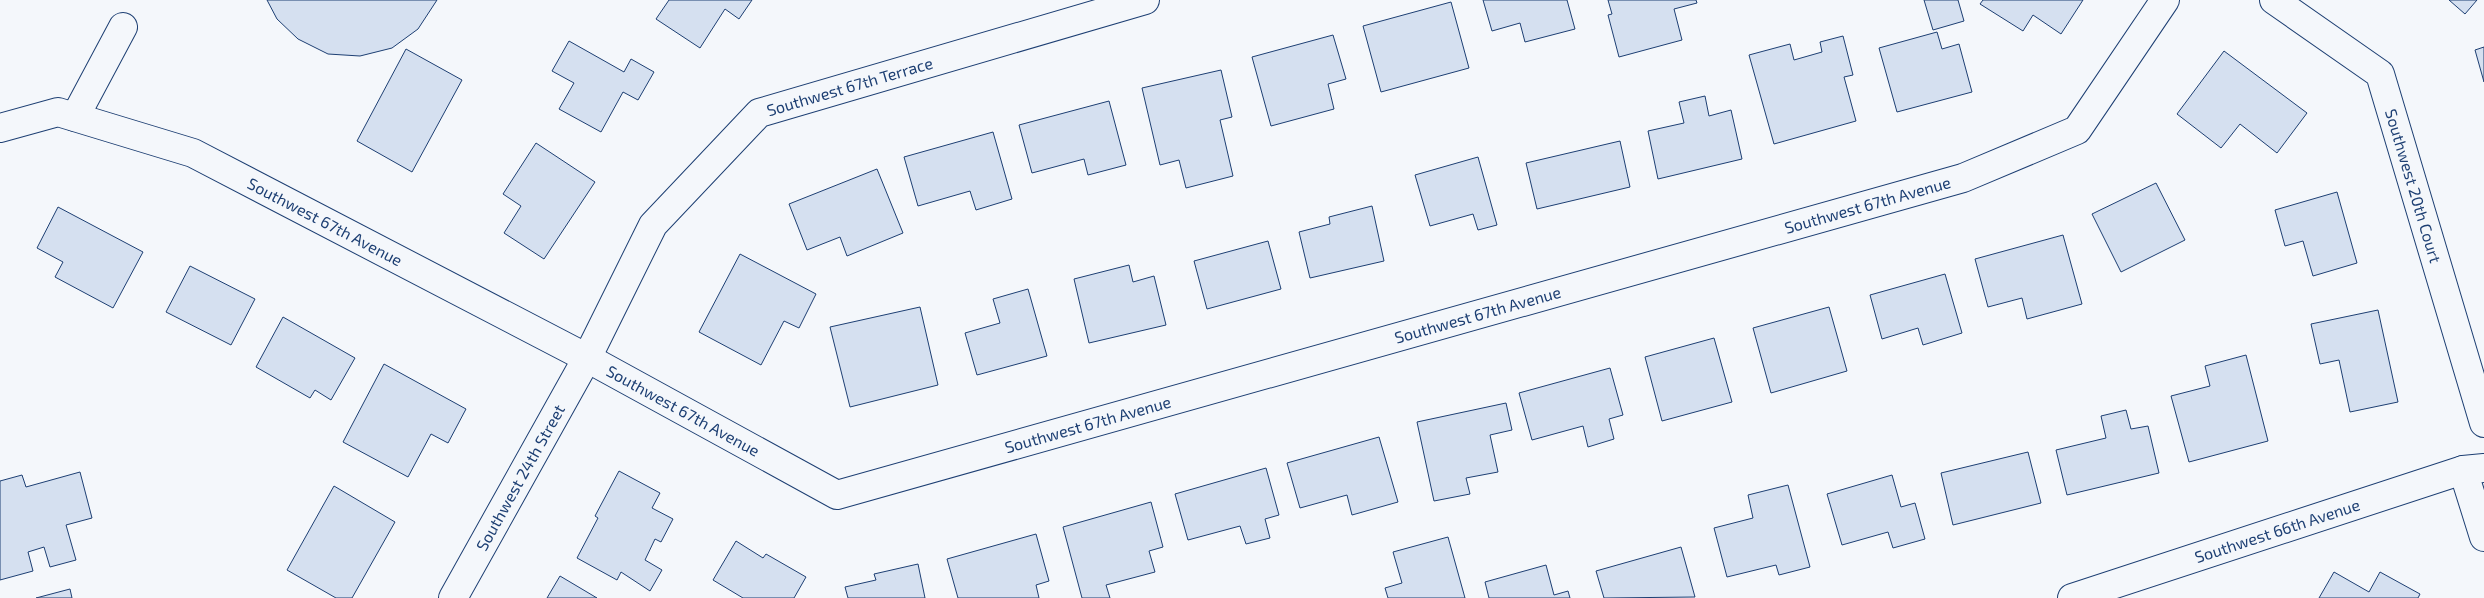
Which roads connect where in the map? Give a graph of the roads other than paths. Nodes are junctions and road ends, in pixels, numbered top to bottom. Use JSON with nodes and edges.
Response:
{"nodes":[{"id":1,"x":1145,"y":0,"type":"edge"},
{"id":2,"x":2165,"y":0,"type":"edge"},
{"id":3,"x":2274,"y":0,"type":"edge"},
{"id":4,"x":123,"y":27,"type":"dead end"},
{"id":5,"x":75,"y":117,"type":"junction"},
{"id":6,"x":0,"y":128,"type":"edge"},
{"id":7,"x":588,"y":358,"type":"junction"},
{"id":8,"x":2484,"y":423,"type":"edge"},
{"id":9,"x":2474,"y":469,"type":"edge"},
{"id":10,"x":2484,"y":538,"type":"edge"},
{"id":11,"x":453,"y":598,"type":"edge"},
{"id":12,"x":2072,"y":598,"type":"edge"}],
"edges":[{"from":1,"to":7,"type":"street","name":"Southwest 67th Terrace"},
{"from":2,"to":7,"type":"street","name":"Southwest 67th Avenue"},
{"from":3,"to":8,"type":"street","name":"Southwest 20th Court"},
{"from":4,"to":5,"type":"street"},
{"from":5,"to":6,"type":"street","name":"Southwest 67th Avenue"},
{"from":5,"to":7,"type":"street","name":"Southwest 67th Avenue"},
{"from":7,"to":11,"type":"street","name":"Southwest 24th Street"},
{"from":9,"to":10,"type":"street"},
{"from":9,"to":12,"type":"street","name":"Southwest 66th Avenue"}]}
